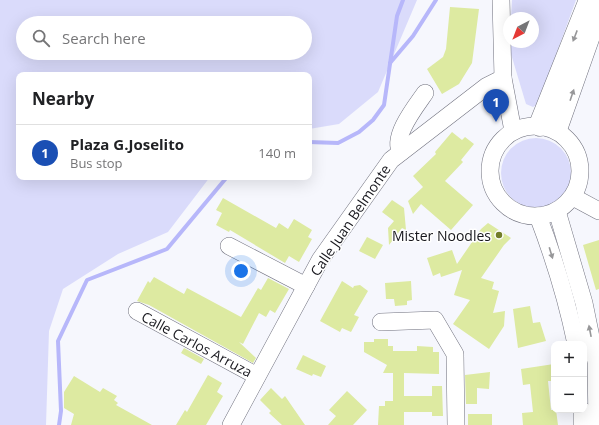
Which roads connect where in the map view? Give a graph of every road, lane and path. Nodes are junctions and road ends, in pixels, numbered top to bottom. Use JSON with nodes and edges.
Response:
{"nodes":[{"id":1,"x":501,"y":0,"type":"edge"},
{"id":2,"x":590,"y":0,"type":"edge"},
{"id":3,"x":599,"y":15,"type":"edge"},
{"id":4,"x":503,"y":78,"type":"junction"},
{"id":5,"x":425,"y":93,"type":"dead end"},
{"id":6,"x":549,"y":128,"type":"junction"},
{"id":7,"x":513,"y":131,"type":"junction"},
{"id":8,"x":401,"y":152,"type":"junction"},
{"id":9,"x":573,"y":197,"type":"junction"},
{"id":10,"x":558,"y":211,"type":"junction"},
{"id":11,"x":599,"y":211,"type":"edge"},
{"id":12,"x":538,"y":216,"type":"junction"},
{"id":13,"x":229,"y":246,"type":"dead end"},
{"id":14,"x":306,"y":286,"type":"junction"},
{"id":15,"x":137,"y":311,"type":"dead end"},
{"id":16,"x":381,"y":322,"type":"dead end"},
{"id":17,"x":575,"y":341,"type":"edge"},
{"id":18,"x":257,"y":376,"type":"junction"},
{"id":19,"x":582,"y":413,"type":"edge"},
{"id":20,"x":231,"y":425,"type":"edge"},
{"id":21,"x":456,"y":425,"type":"edge"},
{"id":22,"x":582,"y":425,"type":"edge"},
{"id":23,"x":598,"y":425,"type":"edge"}],
"edges":[{"from":1,"to":4,"type":"street"},
{"from":2,"to":6,"type":"highway","one_way":true},
{"from":6,"to":3,"type":"street","one_way":true},
{"from":4,"to":7,"type":"street"},
{"from":4,"to":8,"type":"street","name":"Calle Juan Belmonte"},
{"from":5,"to":8,"type":"street"},
{"from":6,"to":7,"type":"street"},
{"from":6,"to":9,"type":"street"},
{"from":7,"to":12,"type":"street"},
{"from":8,"to":14,"type":"street","name":"Calle Juan Belmonte"},
{"from":9,"to":10,"type":"street"},
{"from":9,"to":11,"type":"street"},
{"from":10,"to":12,"type":"street"},
{"from":23,"to":10,"type":"street","one_way":true},
{"from":12,"to":17,"type":"street","one_way":true},
{"from":13,"to":14,"type":"street"},
{"from":14,"to":18,"type":"street","name":"Calle Juan Belmonte"},
{"from":15,"to":18,"type":"street","name":"Calle Carlos Arruza"},
{"from":16,"to":21,"type":"street"},
{"from":18,"to":20,"type":"street","name":"Calle Juan Belmonte"},
{"from":19,"to":22,"type":"street"}]}
